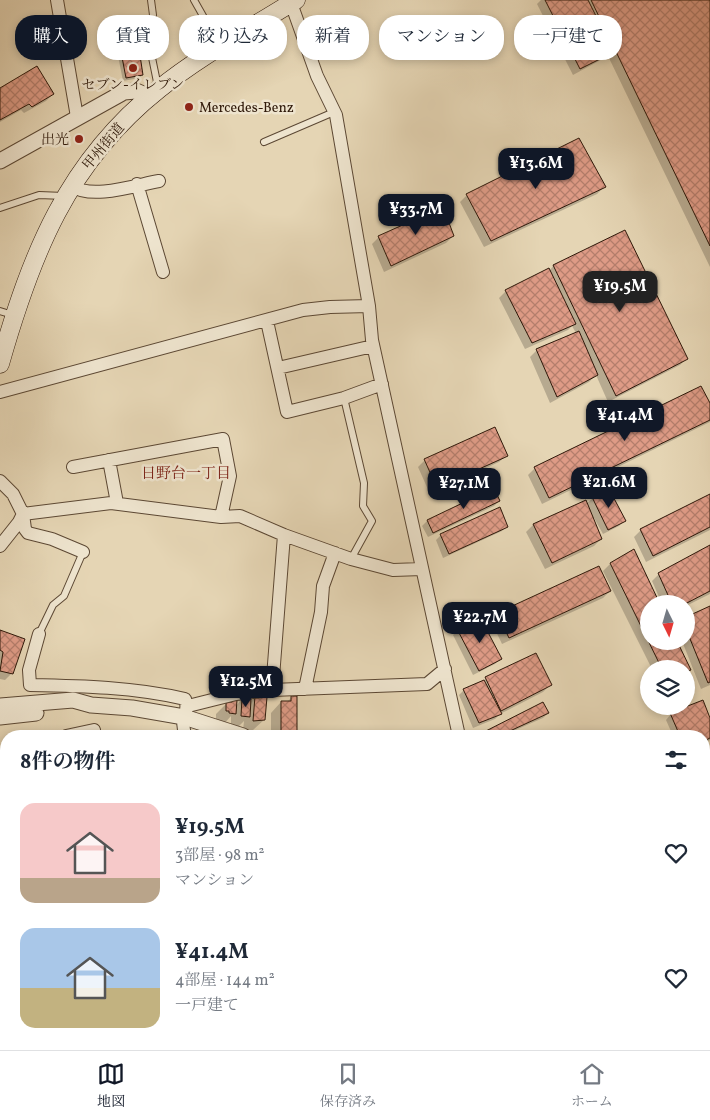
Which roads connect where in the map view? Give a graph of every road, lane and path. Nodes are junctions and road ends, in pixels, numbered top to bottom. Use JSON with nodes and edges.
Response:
{"nodes":[{"id":1,"x":57,"y":0,"type":"edge"},
{"id":2,"x":151,"y":0,"type":"edge"},
{"id":3,"x":194,"y":0,"type":"edge"},
{"id":4,"x":288,"y":2,"type":"edge"},
{"id":5,"x":202,"y":15,"type":"edge"},
{"id":6,"x":268,"y":15,"type":"edge"},
{"id":7,"x":201,"y":60,"type":"edge"},
{"id":8,"x":154,"y":93,"type":"junction"},
{"id":9,"x":334,"y":112,"type":"junction"},
{"id":10,"x":77,"y":117,"type":"junction"},
{"id":11,"x":264,"y":142,"type":"dead end"},
{"id":12,"x":0,"y":161,"type":"edge"},
{"id":13,"x":159,"y":181,"type":"dead end"},
{"id":14,"x":137,"y":184,"type":"junction"},
{"id":15,"x":68,"y":191,"type":"junction"},
{"id":16,"x":0,"y":208,"type":"edge"},
{"id":17,"x":164,"y":272,"type":"dead end"},
{"id":18,"x":369,"y":306,"type":"junction"},
{"id":19,"x":7,"y":313,"type":"edge"},
{"id":20,"x":267,"y":321,"type":"junction"},
{"id":21,"x":373,"y":346,"type":"junction"},
{"id":22,"x":1,"y":360,"type":"edge"},
{"id":23,"x":278,"y":368,"type":"junction"},
{"id":24,"x":382,"y":384,"type":"junction"},
{"id":25,"x":0,"y":392,"type":"edge"},
{"id":26,"x":344,"y":398,"type":"junction"},
{"id":27,"x":109,"y":460,"type":"junction"},
{"id":28,"x":73,"y":466,"type":"dead end"},
{"id":29,"x":0,"y":482,"type":"edge"},
{"id":30,"x":117,"y":503,"type":"junction"},
{"id":31,"x":22,"y":514,"type":"junction"},
{"id":32,"x":221,"y":517,"type":"junction"},
{"id":33,"x":284,"y":535,"type":"junction"},
{"id":34,"x":0,"y":546,"type":"edge"},
{"id":35,"x":83,"y":552,"type":"joint"},
{"id":36,"x":335,"y":553,"type":"junction"},
{"id":37,"x":352,"y":559,"type":"junction"},
{"id":38,"x":422,"y":568,"type":"junction"},
{"id":39,"x":39,"y":634,"type":"joint"},
{"id":40,"x":445,"y":669,"type":"junction"},
{"id":41,"x":306,"y":689,"type":"junction"},
{"id":42,"x":272,"y":690,"type":"junction"},
{"id":43,"x":91,"y":705,"type":"junction"},
{"id":44,"x":0,"y":706,"type":"edge"},
{"id":45,"x":186,"y":711,"type":"junction"},
{"id":46,"x":0,"y":717,"type":"edge"},
{"id":47,"x":183,"y":730,"type":"edge"},
{"id":48,"x":229,"y":730,"type":"edge"},
{"id":49,"x":458,"y":730,"type":"edge"},
{"id":50,"x":110,"y":1050,"type":"edge"},
{"id":51,"x":114,"y":1050,"type":"edge"}],
"edges":[{"from":1,"to":10,"type":"street"},
{"from":2,"to":8,"type":"lane"},
{"from":3,"to":5,"type":"lane"},
{"from":4,"to":6,"type":"main road","name":"甲州街道"},
{"from":4,"to":9,"type":"street"},
{"from":7,"to":8,"type":"main road","name":"甲州街道"},
{"from":8,"to":10,"type":"street"},
{"from":8,"to":15,"type":"main road","name":"甲州街道"},
{"from":9,"to":11,"type":"lane"},
{"from":9,"to":18,"type":"street"},
{"from":10,"to":12,"type":"street"},
{"from":13,"to":14,"type":"street"},
{"from":14,"to":15,"type":"street"},
{"from":14,"to":17,"type":"street"},
{"from":15,"to":16,"type":"lane"},
{"from":15,"to":19,"type":"main road","name":"甲州街道"},
{"from":18,"to":20,"type":"street"},
{"from":18,"to":21,"type":"street"},
{"from":19,"to":22,"type":"main road","name":"甲州街道"},
{"from":20,"to":23,"type":"street"},
{"from":20,"to":25,"type":"street"},
{"from":21,"to":23,"type":"street"},
{"from":21,"to":24,"type":"street"},
{"from":23,"to":26,"type":"street"},
{"from":24,"to":26,"type":"street"},
{"from":24,"to":38,"type":"street"},
{"from":26,"to":37,"type":"lane"},
{"from":27,"to":28,"type":"street"},
{"from":27,"to":30,"type":"street"},
{"from":27,"to":32,"type":"street"},
{"from":29,"to":31,"type":"street"},
{"from":30,"to":31,"type":"street"},
{"from":30,"to":32,"type":"street"},
{"from":31,"to":34,"type":"street"},
{"from":31,"to":35,"type":"street"},
{"from":32,"to":33,"type":"street"},
{"from":33,"to":36,"type":"street"},
{"from":33,"to":42,"type":"street"},
{"from":35,"to":39,"type":"lane"},
{"from":36,"to":37,"type":"street"},
{"from":36,"to":41,"type":"street"},
{"from":37,"to":38,"type":"street"},
{"from":38,"to":40,"type":"street"},
{"from":39,"to":45,"type":"street"},
{"from":40,"to":41,"type":"street"},
{"from":40,"to":49,"type":"street"},
{"from":41,"to":42,"type":"street"},
{"from":42,"to":45,"type":"street"},
{"from":43,"to":44,"type":"street"},
{"from":43,"to":45,"type":"street"},
{"from":43,"to":46,"type":"street"},
{"from":45,"to":47,"type":"street"},
{"from":45,"to":48,"type":"street"},
{"from":50,"to":51,"type":"street"}]}
